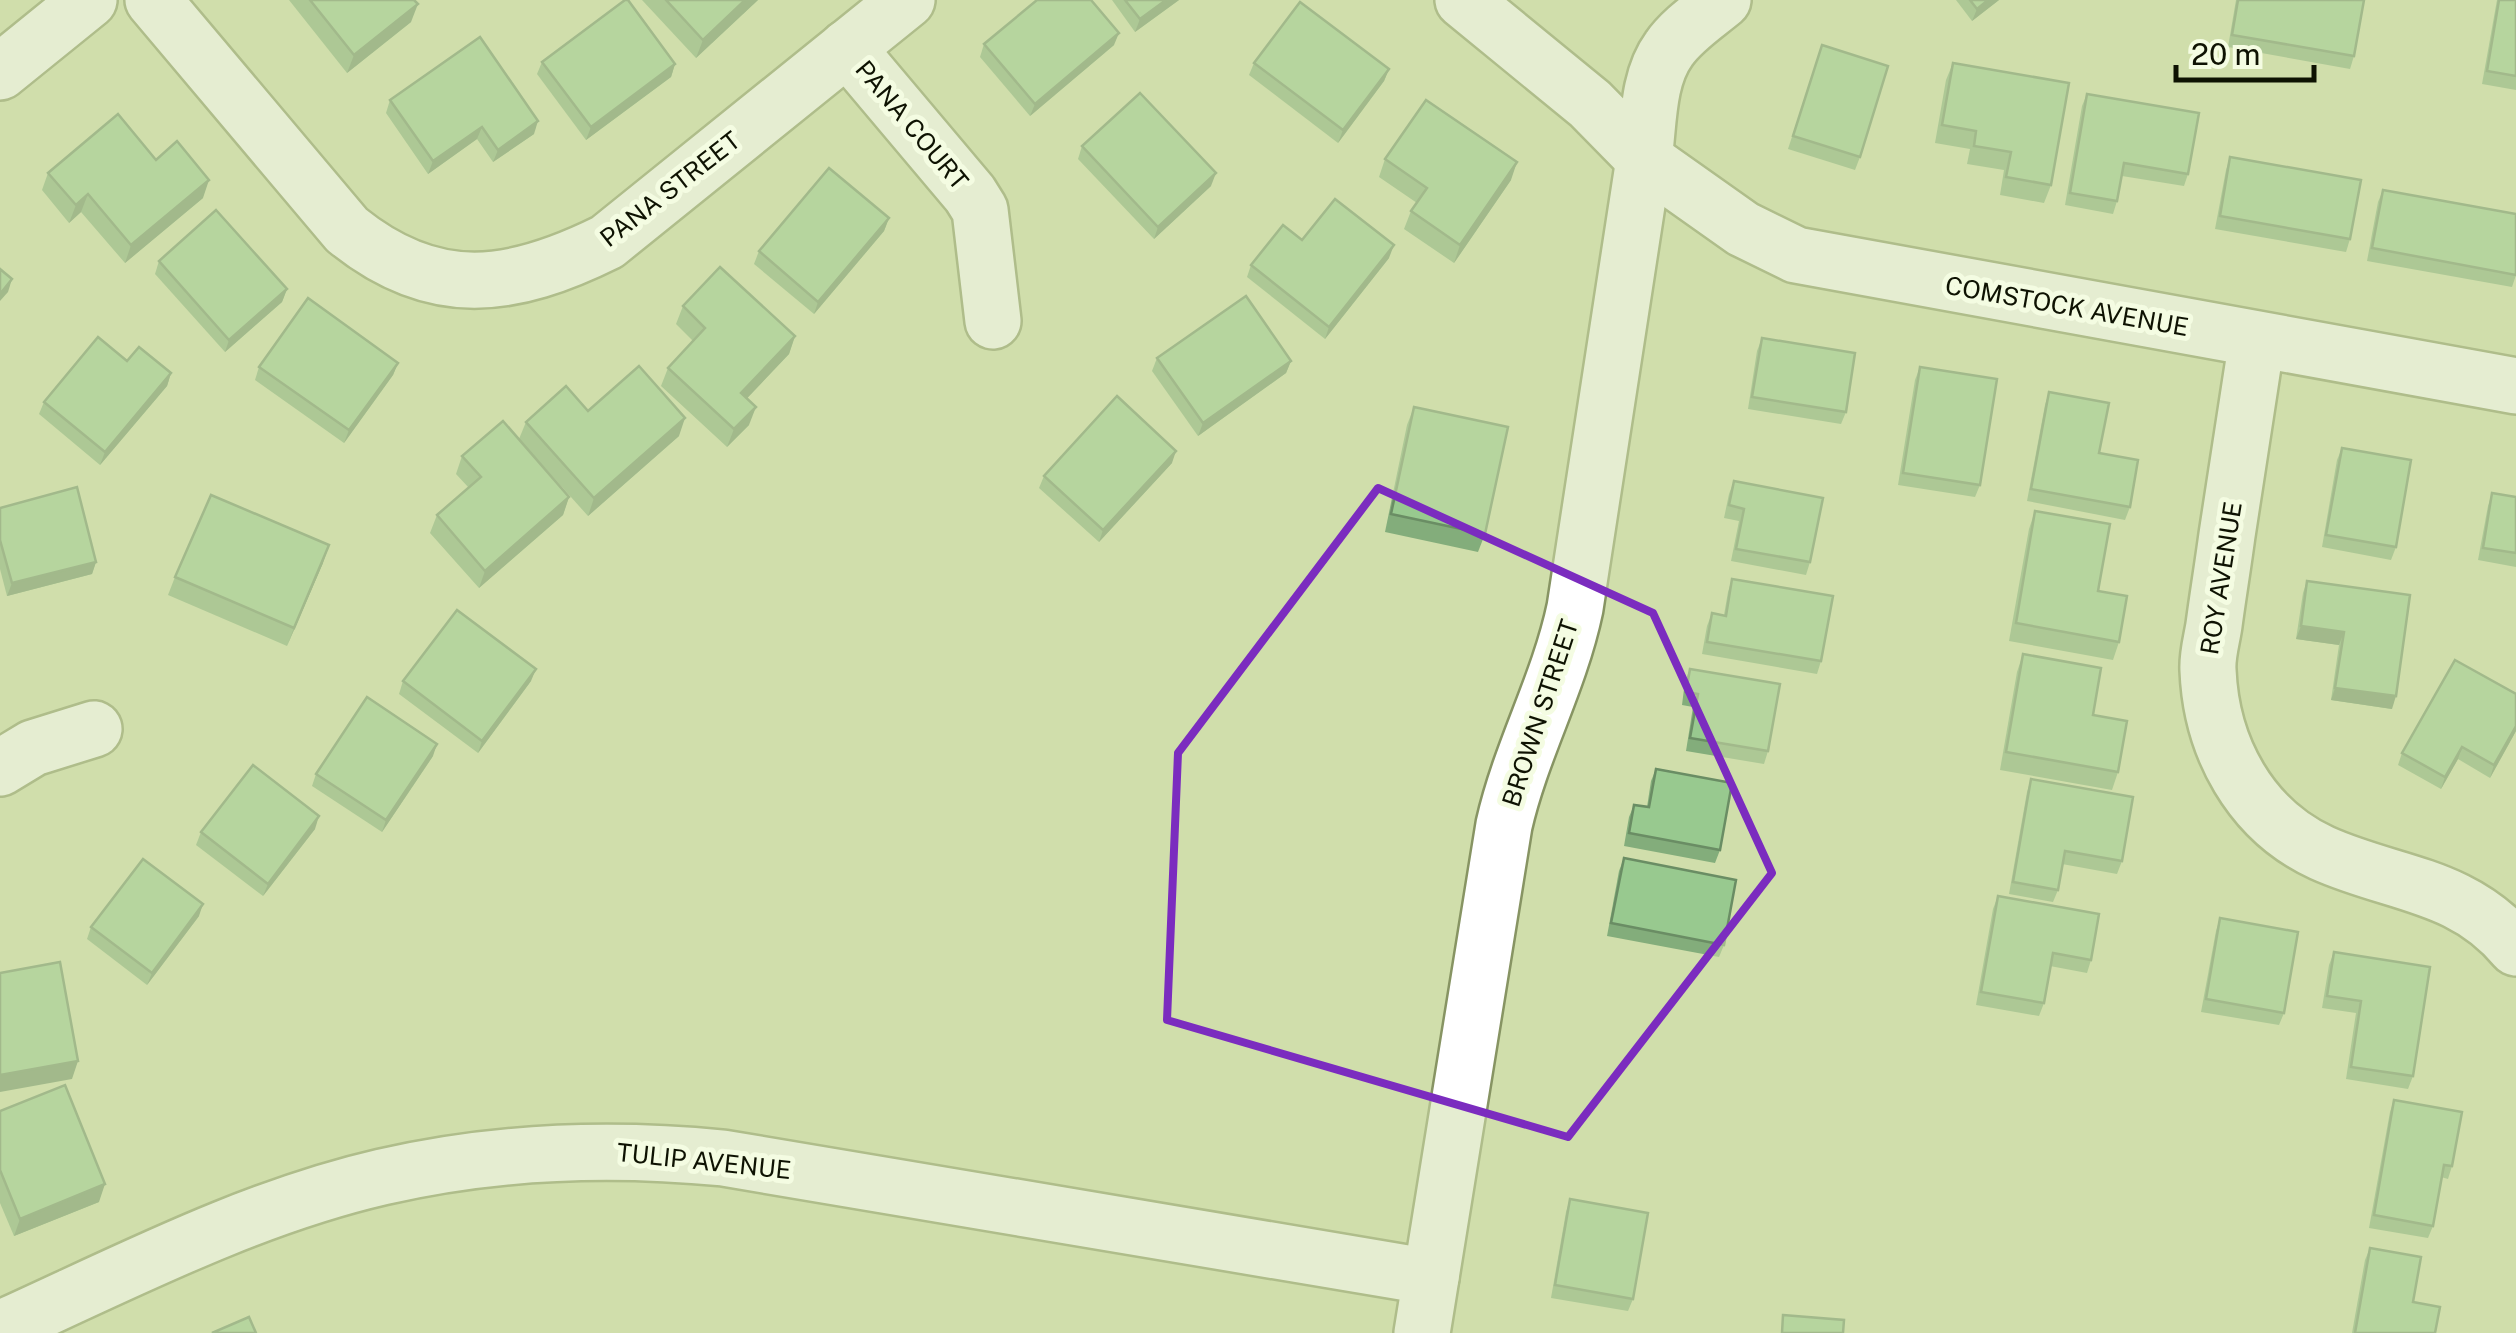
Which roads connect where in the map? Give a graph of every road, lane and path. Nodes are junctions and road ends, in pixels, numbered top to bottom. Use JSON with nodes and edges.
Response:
{"nodes":[{"id":1,"x":88,"y":0,"type":"edge"},
{"id":2,"x":153,"y":0,"type":"edge"},
{"id":3,"x":907,"y":0,"type":"edge"},
{"id":4,"x":1463,"y":0,"type":"edge"},
{"id":5,"x":1723,"y":0,"type":"edge"},
{"id":6,"x":847,"y":48,"type":"junction"},
{"id":7,"x":0,"y":72,"type":"edge"},
{"id":8,"x":1644,"y":159,"type":"junction"},
{"id":9,"x":993,"y":321,"type":"dead end"},
{"id":10,"x":2257,"y":340,"type":"junction"},
{"id":11,"x":2516,"y":386,"type":"edge"},
{"id":12,"x":94,"y":729,"type":"dead end"},
{"id":13,"x":0,"y":768,"type":"edge"},
{"id":14,"x":2516,"y":948,"type":"edge"},
{"id":15,"x":1430,"y":1277,"type":"junction"},
{"id":16,"x":0,"y":1329,"type":"edge"},
{"id":17,"x":1422,"y":1333,"type":"edge"}],
"edges":[{"from":1,"to":7,"type":"street"},
{"from":2,"to":6,"type":"street","name":"PANA STREET"},
{"from":3,"to":6,"type":"street","name":"PANA STREET"},
{"from":4,"to":8,"type":"street","name":"COMSTOCK AVENUE"},
{"from":5,"to":8,"type":"street","name":"BROWN STREET"},
{"from":6,"to":9,"type":"street","name":"PANA COURT"},
{"from":8,"to":10,"type":"street","name":"COMSTOCK AVENUE"},
{"from":8,"to":15,"type":"street","name":"BROWN STREET"},
{"from":10,"to":11,"type":"street","name":"COMSTOCK AVENUE"},
{"from":10,"to":14,"type":"street","name":"ROY AVENUE"},
{"from":12,"to":13,"type":"street"},
{"from":15,"to":16,"type":"street","name":"TULIP AVENUE"},
{"from":15,"to":17,"type":"street","name":"BROWN STREET"}]}
